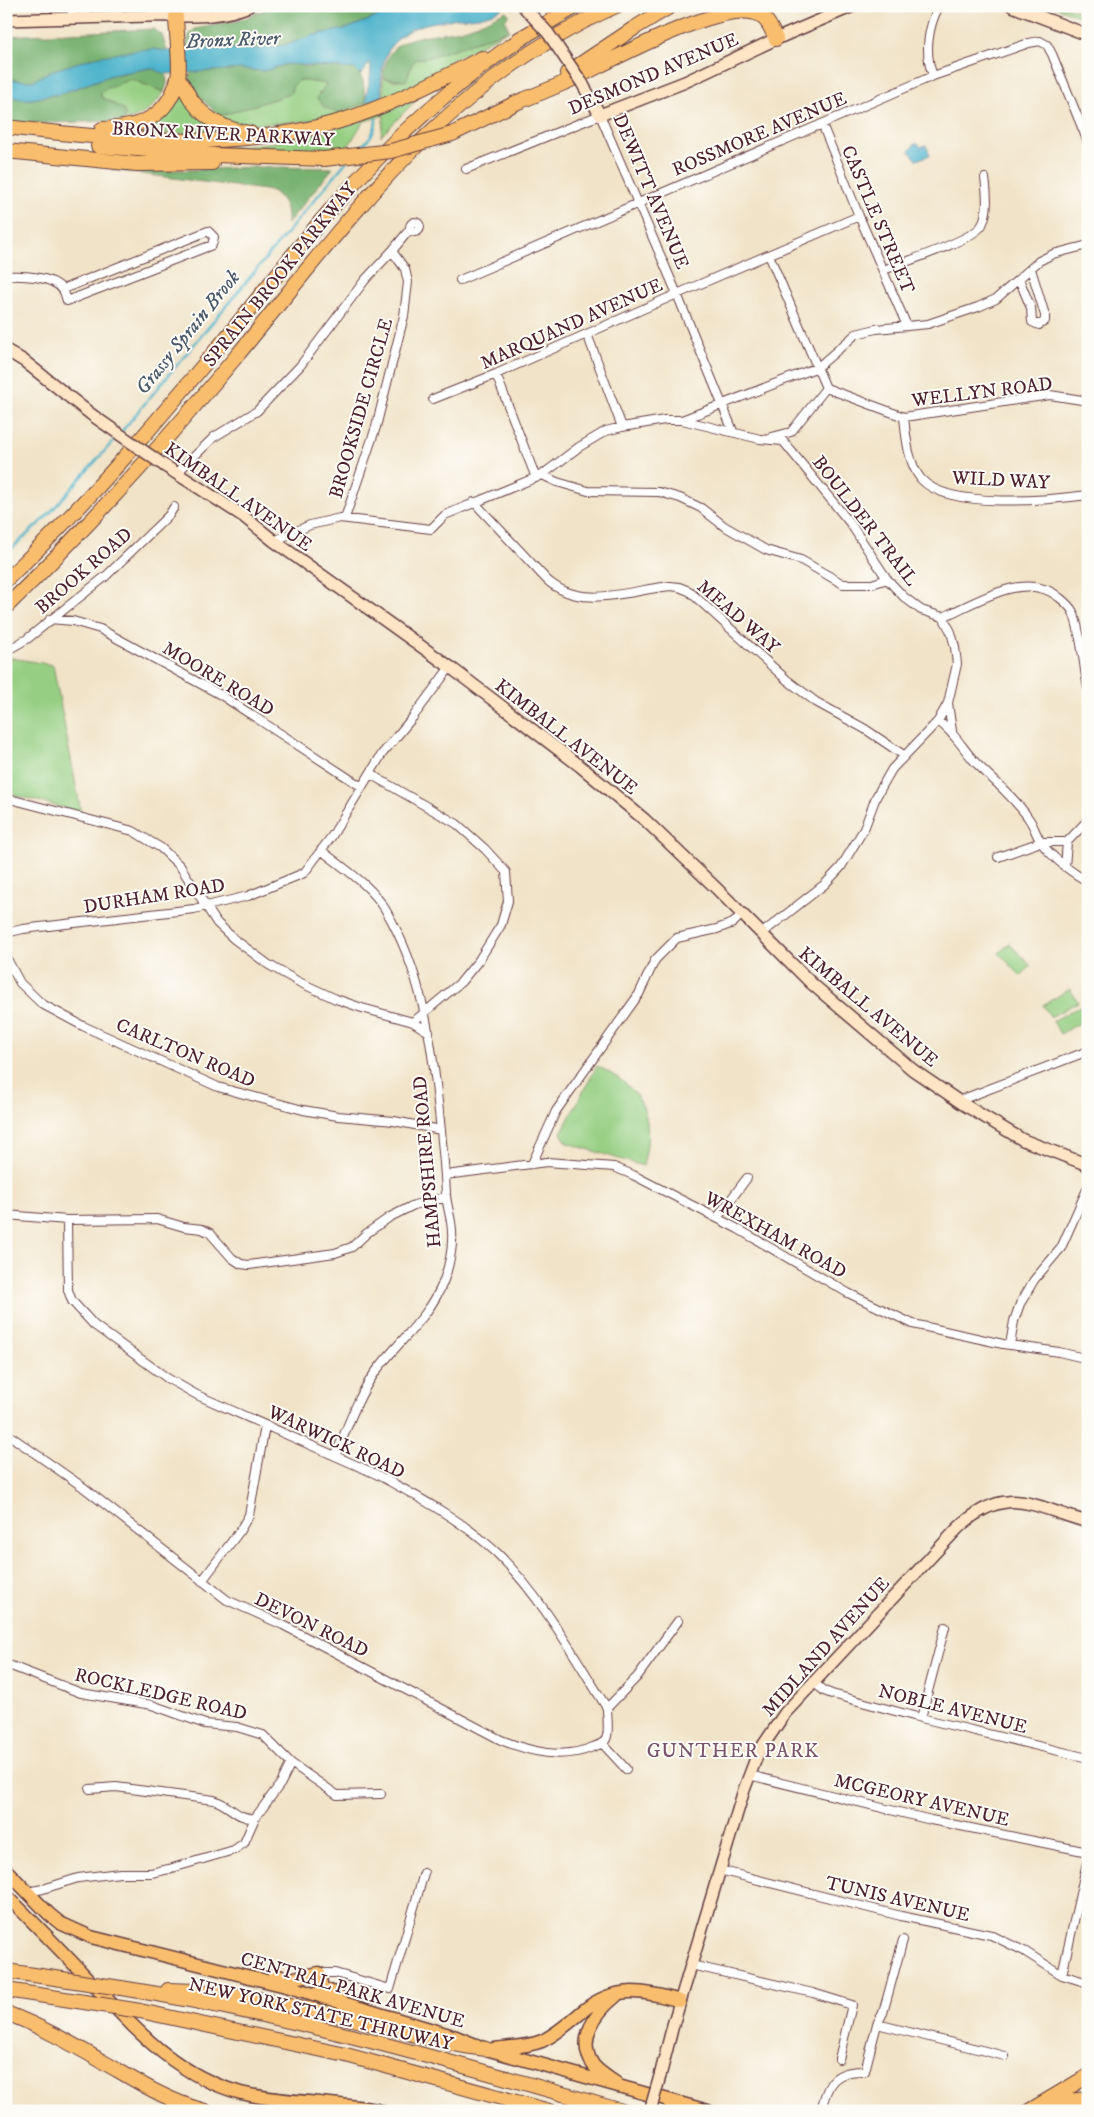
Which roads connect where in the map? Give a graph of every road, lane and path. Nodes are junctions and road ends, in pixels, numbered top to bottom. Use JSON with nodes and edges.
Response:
{"nodes":[{"id":1,"x":72,"y":6,"type":"edge"},
{"id":2,"x":249,"y":6,"type":"edge"},
{"id":3,"x":523,"y":6,"type":"edge"},
{"id":4,"x":575,"y":6,"type":"edge"},
{"id":5,"x":616,"y":6,"type":"edge"},
{"id":6,"x":672,"y":6,"type":"edge"},
{"id":7,"x":853,"y":6,"type":"edge"},
{"id":8,"x":939,"y":6,"type":"edge"},
{"id":9,"x":1012,"y":6,"type":"edge"},
{"id":10,"x":173,"y":11,"type":"edge"},
{"id":11,"x":72,"y":18,"type":"junction"},
{"id":12,"x":6,"y":20,"type":"edge"},
{"id":13,"x":1088,"y":34,"type":"edge"},
{"id":14,"x":527,"y":35,"type":"junction"},
{"id":15,"x":776,"y":39,"type":"junction"},
{"id":16,"x":933,"y":76,"type":"junction"},
{"id":17,"x":178,"y":78,"type":"junction"},
{"id":18,"x":513,"y":104,"type":"junction"},
{"id":19,"x":600,"y":115,"type":"junction"},
{"id":20,"x":822,"y":124,"type":"junction"},
{"id":21,"x":6,"y":127,"type":"edge"},
{"id":22,"x":51,"y":132,"type":"junction"},
{"id":23,"x":6,"y":135,"type":"edge"},
{"id":24,"x":273,"y":135,"type":"junction"},
{"id":25,"x":1088,"y":142,"type":"edge"},
{"id":26,"x":6,"y":151,"type":"edge"},
{"id":27,"x":284,"y":158,"type":"junction"},
{"id":28,"x":466,"y":169,"type":"dead end"},
{"id":29,"x":986,"y":178,"type":"dead end"},
{"id":30,"x":638,"y":204,"type":"junction"},
{"id":31,"x":859,"y":216,"type":"junction"},
{"id":32,"x":410,"y":229,"type":"dead end"},
{"id":33,"x":1088,"y":245,"type":"edge"},
{"id":34,"x":392,"y":251,"type":"junction"},
{"id":35,"x":769,"y":255,"type":"junction"},
{"id":36,"x":116,"y":268,"type":"junction"},
{"id":37,"x":1031,"y":269,"type":"junction"},
{"id":38,"x":883,"y":270,"type":"junction"},
{"id":39,"x":6,"y":276,"type":"edge"},
{"id":40,"x":1018,"y":279,"type":"junction"},
{"id":41,"x":460,"y":280,"type":"dead end"},
{"id":42,"x":121,"y":281,"type":"junction"},
{"id":43,"x":62,"y":289,"type":"junction"},
{"id":44,"x":677,"y":294,"type":"junction"},
{"id":45,"x":907,"y":326,"type":"junction"},
{"id":46,"x":587,"y":334,"type":"junction"},
{"id":47,"x":6,"y":350,"type":"edge"},
{"id":48,"x":818,"y":367,"type":"junction"},
{"id":49,"x":496,"y":374,"type":"junction"},
{"id":50,"x":826,"y":388,"type":"junction"},
{"id":51,"x":433,"y":400,"type":"dead end"},
{"id":52,"x":1088,"y":401,"type":"edge"},
{"id":53,"x":722,"y":405,"type":"junction"},
{"id":54,"x":904,"y":417,"type":"junction"},
{"id":55,"x":682,"y":420,"type":"junction"},
{"id":56,"x":622,"y":427,"type":"junction"},
{"id":57,"x":733,"y":432,"type":"junction"},
{"id":58,"x":760,"y":439,"type":"junction"},
{"id":59,"x":176,"y":474,"type":"junction"},
{"id":60,"x":539,"y":476,"type":"junction"},
{"id":61,"x":1088,"y":496,"type":"edge"},
{"id":62,"x":474,"y":502,"type":"junction"},
{"id":63,"x":174,"y":507,"type":"dead end"},
{"id":64,"x":345,"y":518,"type":"junction"},
{"id":65,"x":274,"y":541,"type":"junction"},
{"id":66,"x":888,"y":579,"type":"junction"},
{"id":67,"x":6,"y":580,"type":"edge"},
{"id":68,"x":6,"y":607,"type":"edge"},
{"id":69,"x":943,"y":617,"type":"junction"},
{"id":70,"x":50,"y":619,"type":"junction"},
{"id":71,"x":6,"y":651,"type":"edge"},
{"id":72,"x":450,"y":667,"type":"junction"},
{"id":73,"x":1088,"y":688,"type":"edge"},
{"id":74,"x":948,"y":703,"type":"junction"},
{"id":75,"x":938,"y":721,"type":"junction"},
{"id":76,"x":952,"y":731,"type":"junction"},
{"id":77,"x":905,"y":756,"type":"junction"},
{"id":78,"x":370,"y":774,"type":"junction"},
{"id":79,"x":362,"y":787,"type":"junction"},
{"id":80,"x":6,"y":798,"type":"edge"},
{"id":81,"x":1088,"y":820,"type":"edge"},
{"id":82,"x":1041,"y":842,"type":"junction"},
{"id":83,"x":1067,"y":842,"type":"junction"},
{"id":84,"x":322,"y":850,"type":"junction"},
{"id":85,"x":998,"y":857,"type":"dead end"},
{"id":86,"x":1065,"y":867,"type":"junction"},
{"id":87,"x":1088,"y":881,"type":"edge"},
{"id":88,"x":206,"y":906,"type":"junction"},
{"id":89,"x":742,"y":914,"type":"junction"},
{"id":90,"x":761,"y":934,"type":"junction"},
{"id":91,"x":7,"y":935,"type":"edge"},
{"id":92,"x":6,"y":957,"type":"edge"},
{"id":93,"x":425,"y":1012,"type":"junction"},
{"id":94,"x":413,"y":1022,"type":"junction"},
{"id":95,"x":428,"y":1032,"type":"junction"},
{"id":96,"x":1088,"y":1051,"type":"edge"},
{"id":97,"x":958,"y":1101,"type":"junction"},
{"id":98,"x":441,"y":1130,"type":"junction"},
{"id":99,"x":532,"y":1164,"type":"junction"},
{"id":100,"x":1088,"y":1165,"type":"edge"},
{"id":101,"x":446,"y":1175,"type":"junction"},
{"id":102,"x":747,"y":1178,"type":"dead end"},
{"id":103,"x":1088,"y":1187,"type":"edge"},
{"id":104,"x":446,"y":1197,"type":"junction"},
{"id":105,"x":6,"y":1215,"type":"edge"},
{"id":106,"x":717,"y":1218,"type":"junction"},
{"id":107,"x":67,"y":1220,"type":"junction"},
{"id":108,"x":1010,"y":1345,"type":"junction"},
{"id":109,"x":1088,"y":1359,"type":"edge"},
{"id":110,"x":265,"y":1426,"type":"junction"},
{"id":111,"x":6,"y":1433,"type":"edge"},
{"id":112,"x":335,"y":1456,"type":"junction"},
{"id":113,"x":1088,"y":1522,"type":"edge"},
{"id":114,"x":202,"y":1581,"type":"junction"},
{"id":115,"x":678,"y":1621,"type":"dead end"},
{"id":116,"x":945,"y":1627,"type":"dead end"},
{"id":117,"x":6,"y":1664,"type":"edge"},
{"id":118,"x":813,"y":1682,"type":"junction"},
{"id":119,"x":607,"y":1708,"type":"junction"},
{"id":120,"x":921,"y":1718,"type":"junction"},
{"id":121,"x":602,"y":1744,"type":"junction"},
{"id":122,"x":1088,"y":1758,"type":"edge"},
{"id":123,"x":291,"y":1763,"type":"junction"},
{"id":124,"x":626,"y":1769,"type":"dead end"},
{"id":125,"x":749,"y":1775,"type":"junction"},
{"id":126,"x":90,"y":1788,"type":"dead end"},
{"id":127,"x":381,"y":1794,"type":"dead end"},
{"id":128,"x":256,"y":1818,"type":"junction"},
{"id":129,"x":1088,"y":1852,"type":"edge"},
{"id":130,"x":1088,"y":1858,"type":"edge"},
{"id":131,"x":6,"y":1870,"type":"edge"},
{"id":132,"x":720,"y":1870,"type":"junction"},
{"id":133,"x":424,"y":1873,"type":"dead end"},
{"id":134,"x":27,"y":1892,"type":"junction"},
{"id":135,"x":6,"y":1895,"type":"edge"},
{"id":136,"x":903,"y":1940,"type":"dead end"},
{"id":137,"x":198,"y":1964,"type":"junction"},
{"id":138,"x":692,"y":1965,"type":"junction"},
{"id":139,"x":6,"y":1971,"type":"edge"},
{"id":140,"x":319,"y":1973,"type":"junction"},
{"id":141,"x":1062,"y":1975,"type":"junction"},
{"id":142,"x":1088,"y":1983,"type":"edge"},
{"id":143,"x":125,"y":1989,"type":"junction"},
{"id":144,"x":6,"y":1990,"type":"edge"},
{"id":145,"x":618,"y":1994,"type":"junction"},
{"id":146,"x":680,"y":2001,"type":"junction"},
{"id":147,"x":6,"y":2013,"type":"edge"},
{"id":148,"x":381,"y":2015,"type":"junction"},
{"id":149,"x":877,"y":2024,"type":"junction"},
{"id":150,"x":486,"y":2049,"type":"junction"},
{"id":151,"x":1005,"y":2056,"type":"dead end"},
{"id":152,"x":839,"y":2059,"type":"dead end"},
{"id":153,"x":1088,"y":2076,"type":"edge"},
{"id":154,"x":624,"y":2089,"type":"junction"},
{"id":155,"x":1088,"y":2098,"type":"edge"},
{"id":156,"x":670,"y":2102,"type":"junction"},
{"id":157,"x":205,"y":2111,"type":"edge"},
{"id":158,"x":381,"y":2111,"type":"edge"},
{"id":159,"x":549,"y":2111,"type":"edge"},
{"id":160,"x":622,"y":2111,"type":"edge"},
{"id":161,"x":650,"y":2111,"type":"edge"},
{"id":162,"x":688,"y":2111,"type":"edge"},
{"id":163,"x":708,"y":2111,"type":"edge"},
{"id":164,"x":821,"y":2111,"type":"edge"},
{"id":165,"x":1029,"y":2111,"type":"edge"},
{"id":166,"x":1052,"y":2111,"type":"edge"}],
"edges":[{"from":1,"to":11,"type":"street"},
{"from":2,"to":10,"type":"street"},
{"from":3,"to":19,"type":"street","name":"DEWITT AVENUE","bridge":true},
{"from":4,"to":14,"type":"highway","name":"BRONX RIVER PARKWAY"},
{"from":5,"to":68,"type":"highway","name":"SPRAIN BROOK PARKWAY"},
{"from":6,"to":18,"type":"highway","name":"BRONX RIVER PARKWAY"},
{"from":7,"to":15,"type":"street","name":"DESMOND AVENUE"},
{"from":8,"to":16,"type":"street"},
{"from":9,"to":13,"type":"street"},
{"from":10,"to":11,"type":"street"},
{"from":10,"to":17,"type":"highway"},
{"from":11,"to":12,"type":"street"},
{"from":14,"to":24,"type":"highway","name":"BRONX RIVER PARKWAY"},
{"from":14,"to":67,"type":"highway","name":"SPRAIN BROOK PARKWAY"},
{"from":15,"to":18,"type":"highway"},
{"from":15,"to":19,"type":"street","name":"DESMOND AVENUE"},
{"from":16,"to":20,"type":"street","name":"ROSSMORE AVENUE"},
{"from":16,"to":25,"type":"street","name":"ROSSMORE AVENUE"},
{"from":17,"to":22,"type":"highway"},
{"from":17,"to":24,"type":"highway"},
{"from":18,"to":27,"type":"highway","name":"BRONX RIVER PARKWAY","bridge":true},
{"from":19,"to":28,"type":"street","name":"DESMOND AVENUE"},
{"from":19,"to":30,"type":"street","name":"DEWITT AVENUE"},
{"from":20,"to":30,"type":"street","name":"ROSSMORE AVENUE"},
{"from":20,"to":31,"type":"street","name":"CASTLE STREET"},
{"from":21,"to":22,"type":"highway","name":"BRONX RIVER PARKWAY"},
{"from":22,"to":24,"type":"highway","name":"BRONX RIVER PARKWAY"},
{"from":23,"to":27,"type":"highway","name":"BRONX RIVER PARKWAY"},
{"from":26,"to":27,"type":"highway"},
{"from":29,"to":38,"type":"street"},
{"from":30,"to":41,"type":"street","name":"ROSSMORE AVENUE"},
{"from":30,"to":44,"type":"street","name":"DEWITT AVENUE"},
{"from":31,"to":35,"type":"street","name":"MARQUAND AVENUE"},
{"from":31,"to":38,"type":"street","name":"CASTLE STREET"},
{"from":32,"to":34,"type":"street"},
{"from":33,"to":37,"type":"street"},
{"from":34,"to":59,"type":"street"},
{"from":34,"to":64,"type":"street","name":"BROOKSIDE CIRCLE"},
{"from":35,"to":44,"type":"street","name":"MARQUAND AVENUE"},
{"from":35,"to":48,"type":"street"},
{"from":36,"to":42,"type":"street"},
{"from":36,"to":42,"type":"street"},
{"from":36,"to":43,"type":"street"},
{"from":37,"to":40,"type":"street"},
{"from":37,"to":40,"type":"street"},
{"from":38,"to":45,"type":"street","name":"CASTLE STREET"},
{"from":39,"to":43,"type":"street"},
{"from":40,"to":45,"type":"street"},
{"from":42,"to":43,"type":"street"},
{"from":44,"to":46,"type":"street","name":"MARQUAND AVENUE"},
{"from":44,"to":53,"type":"street","name":"DEWITT AVENUE"},
{"from":45,"to":48,"type":"street"},
{"from":46,"to":49,"type":"street","name":"MARQUAND AVENUE"},
{"from":46,"to":56,"type":"street"},
{"from":47,"to":59,"type":"street","name":"KIMBALL AVENUE","bridge":true},
{"from":48,"to":50,"type":"street"},
{"from":48,"to":53,"type":"street"},
{"from":49,"to":51,"type":"street","name":"MARQUAND AVENUE"},
{"from":49,"to":60,"type":"street"},
{"from":50,"to":54,"type":"street","name":"WELLYN ROAD"},
{"from":50,"to":58,"type":"street"},
{"from":52,"to":54,"type":"street","name":"WELLYN ROAD"},
{"from":53,"to":55,"type":"street"},
{"from":53,"to":57,"type":"street","name":"DEWITT AVENUE"},
{"from":54,"to":61,"type":"street","name":"WILD WAY"},
{"from":55,"to":56,"type":"street"},
{"from":55,"to":57,"type":"street","name":"BOULDER TRAIL"},
{"from":56,"to":60,"type":"street"},
{"from":57,"to":58,"type":"street","name":"BOULDER TRAIL"},
{"from":58,"to":66,"type":"street","name":"BOULDER TRAIL"},
{"from":59,"to":65,"type":"street","name":"KIMBALL AVENUE"},
{"from":60,"to":62,"type":"street"},
{"from":60,"to":66,"type":"street"},
{"from":62,"to":64,"type":"street"},
{"from":62,"to":77,"type":"street","name":"MEAD WAY"},
{"from":63,"to":70,"type":"street","name":"BROOK ROAD"},
{"from":64,"to":65,"type":"street"},
{"from":65,"to":72,"type":"street","name":"KIMBALL AVENUE"},
{"from":66,"to":69,"type":"street","name":"BOULDER TRAIL"},
{"from":69,"to":73,"type":"street"},
{"from":69,"to":74,"type":"street"},
{"from":70,"to":71,"type":"street","name":"BROOK ROAD"},
{"from":70,"to":79,"type":"street","name":"MOORE ROAD"},
{"from":72,"to":78,"type":"street"},
{"from":72,"to":89,"type":"street","name":"KIMBALL AVENUE"},
{"from":74,"to":75,"type":"street"},
{"from":74,"to":76,"type":"street"},
{"from":75,"to":76,"type":"street"},
{"from":75,"to":77,"type":"street"},
{"from":76,"to":82,"type":"street"},
{"from":77,"to":90,"type":"street"},
{"from":78,"to":79,"type":"street"},
{"from":78,"to":93,"type":"street"},
{"from":79,"to":84,"type":"street"},
{"from":80,"to":88,"type":"street"},
{"from":81,"to":83,"type":"street"},
{"from":82,"to":83,"type":"street"},
{"from":82,"to":85,"type":"street"},
{"from":82,"to":86,"type":"street"},
{"from":83,"to":86,"type":"street"},
{"from":84,"to":88,"type":"street","name":"DURHAM ROAD"},
{"from":84,"to":93,"type":"street","name":"HAMPSHIRE ROAD"},
{"from":86,"to":87,"type":"street"},
{"from":88,"to":91,"type":"street","name":"DURHAM ROAD"},
{"from":88,"to":94,"type":"street"},
{"from":89,"to":90,"type":"street","name":"KIMBALL AVENUE"},
{"from":89,"to":99,"type":"street"},
{"from":90,"to":97,"type":"street","name":"KIMBALL AVENUE"},
{"from":92,"to":98,"type":"street","name":"CARLTON ROAD"},
{"from":93,"to":94,"type":"street"},
{"from":93,"to":95,"type":"street","name":"HAMPSHIRE ROAD"},
{"from":94,"to":95,"type":"street"},
{"from":95,"to":98,"type":"street","name":"HAMPSHIRE ROAD"},
{"from":96,"to":97,"type":"street"},
{"from":97,"to":100,"type":"street","name":"KIMBALL AVENUE"},
{"from":98,"to":101,"type":"street","name":"HAMPSHIRE ROAD"},
{"from":99,"to":101,"type":"street","name":"WREXHAM ROAD"},
{"from":99,"to":106,"type":"street","name":"WREXHAM ROAD"},
{"from":101,"to":104,"type":"street","name":"HAMPSHIRE ROAD"},
{"from":102,"to":106,"type":"street"},
{"from":103,"to":108,"type":"street"},
{"from":104,"to":107,"type":"street"},
{"from":104,"to":112,"type":"street","name":"HAMPSHIRE ROAD"},
{"from":105,"to":107,"type":"street"},
{"from":106,"to":108,"type":"street","name":"WREXHAM ROAD"},
{"from":107,"to":110,"type":"street","name":"WARWICK ROAD"},
{"from":108,"to":109,"type":"street","name":"WREXHAM ROAD"},
{"from":110,"to":112,"type":"street","name":"WARWICK ROAD"},
{"from":110,"to":114,"type":"street"},
{"from":111,"to":114,"type":"street","name":"DEVON ROAD"},
{"from":112,"to":119,"type":"street","name":"WARWICK ROAD"},
{"from":113,"to":118,"type":"street","name":"MIDLAND AVENUE"},
{"from":114,"to":121,"type":"street","name":"DEVON ROAD"},
{"from":115,"to":119,"type":"street"},
{"from":116,"to":120,"type":"street"},
{"from":117,"to":123,"type":"street","name":"ROCKLEDGE ROAD"},
{"from":118,"to":120,"type":"street","name":"NOBLE AVENUE"},
{"from":118,"to":125,"type":"street","name":"MIDLAND AVENUE"},
{"from":119,"to":121,"type":"street"},
{"from":120,"to":122,"type":"street","name":"NOBLE AVENUE"},
{"from":121,"to":124,"type":"street"},
{"from":123,"to":127,"type":"street","name":"ROCKLEDGE ROAD"},
{"from":123,"to":128,"type":"street"},
{"from":125,"to":129,"type":"street","name":"MCGEORY AVENUE"},
{"from":125,"to":132,"type":"street","name":"MIDLAND AVENUE"},
{"from":126,"to":128,"type":"street"},
{"from":128,"to":134,"type":"street"},
{"from":130,"to":141,"type":"street"},
{"from":131,"to":134,"type":"main road","name":"CENTRAL PARK AVENUE"},
{"from":132,"to":138,"type":"street","name":"MIDLAND AVENUE"},
{"from":132,"to":141,"type":"street","name":"TUNIS AVENUE"},
{"from":133,"to":140,"type":"street"},
{"from":134,"to":137,"type":"main road","name":"CENTRAL PARK AVENUE"},
{"from":135,"to":158,"type":"main road"},
{"from":136,"to":149,"type":"street"},
{"from":137,"to":140,"type":"main road"},
{"from":137,"to":148,"type":"main road","name":"CENTRAL PARK AVENUE"},
{"from":138,"to":146,"type":"street","name":"MIDLAND AVENUE"},
{"from":138,"to":152,"type":"street"},
{"from":139,"to":143,"type":"highway","name":"NEW YORK STATE THRUWAY","bridge":true},
{"from":140,"to":148,"type":"main road"},
{"from":141,"to":142,"type":"street","name":"TUNIS AVENUE"},
{"from":143,"to":150,"type":"highway"},
{"from":143,"to":160,"type":"highway","name":"NEW YORK STATE THRUWAY"},
{"from":144,"to":159,"type":"highway","name":"NEW YORK STATE THRUWAY","bridge":true},
{"from":145,"to":146,"type":"main road"},
{"from":145,"to":150,"type":"main road"},
{"from":145,"to":154,"type":"main road"},
{"from":146,"to":161,"type":"street","name":"MIDLAND AVENUE","bridge":true},
{"from":147,"to":157,"type":"highway"},
{"from":148,"to":150,"type":"main road","name":"CENTRAL PARK AVENUE"},
{"from":149,"to":151,"type":"street"},
{"from":149,"to":164,"type":"street"},
{"from":150,"to":154,"type":"main road","name":"CENTRAL PARK AVENUE"},
{"from":153,"to":165,"type":"highway"},
{"from":154,"to":156,"type":"main road","name":"CENTRAL PARK AVENUE"},
{"from":155,"to":166,"type":"highway"},
{"from":156,"to":162,"type":"highway"},
{"from":156,"to":163,"type":"main road","name":"CENTRAL PARK AVENUE"}]}
